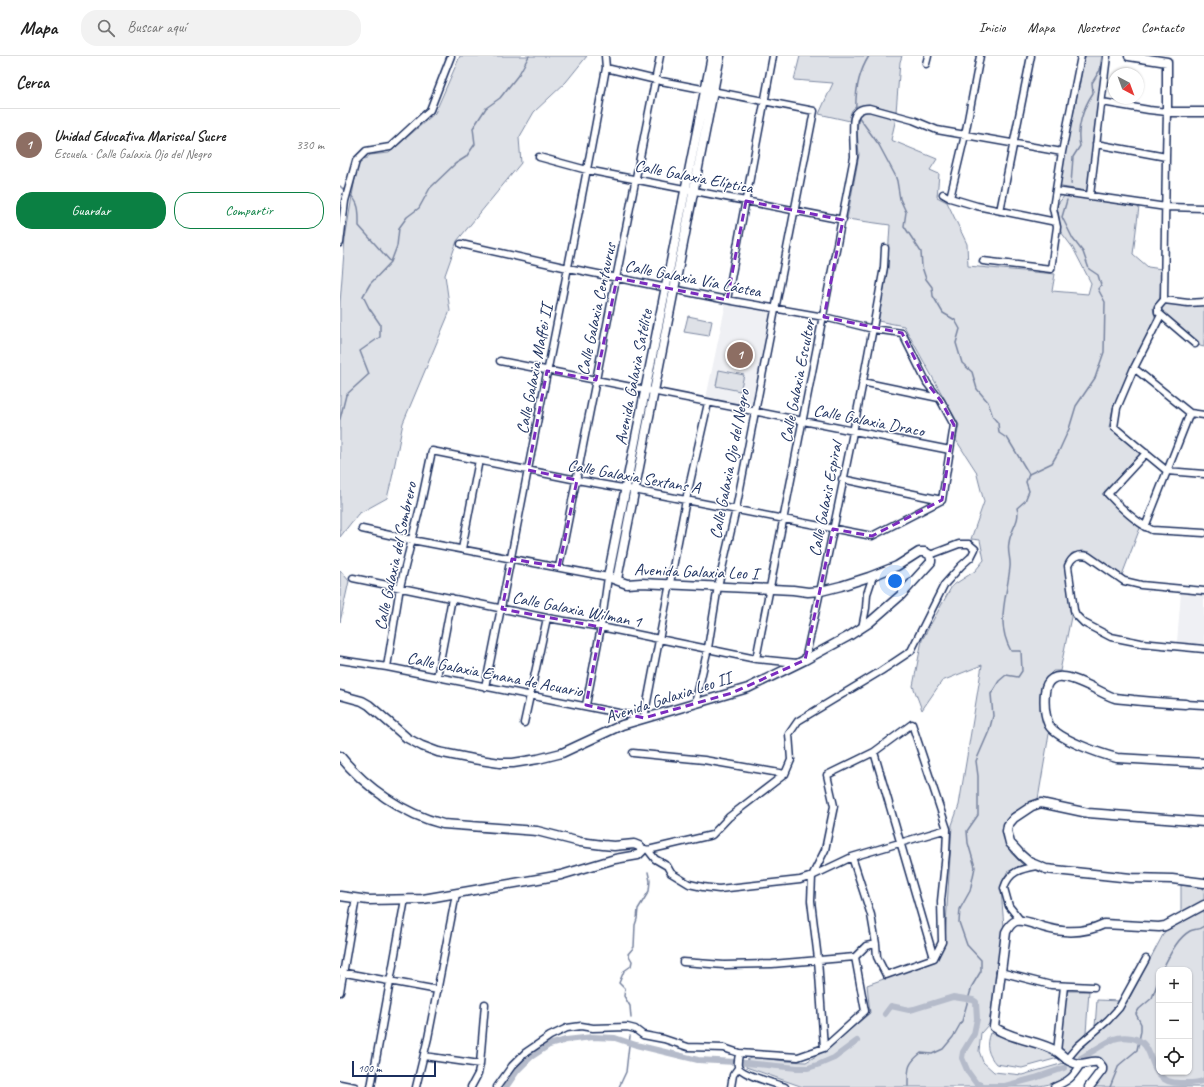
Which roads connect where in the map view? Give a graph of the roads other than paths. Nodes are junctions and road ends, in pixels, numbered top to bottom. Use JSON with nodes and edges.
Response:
{"nodes":[{"id":1,"x":451,"y":56,"type":"edge"},
{"id":2,"x":605,"y":56,"type":"edge"},
{"id":3,"x":660,"y":56,"type":"edge"},
{"id":4,"x":712,"y":56,"type":"edge"},
{"id":5,"x":720,"y":56,"type":"edge"},
{"id":6,"x":773,"y":56,"type":"edge"},
{"id":7,"x":928,"y":56,"type":"edge"},
{"id":8,"x":980,"y":56,"type":"edge"},
{"id":9,"x":1031,"y":56,"type":"edge"},
{"id":10,"x":1081,"y":56,"type":"edge"},
{"id":11,"x":1107,"y":56,"type":"edge"},
{"id":12,"x":1129,"y":56,"type":"edge"},
{"id":13,"x":1167,"y":59,"type":"edge"},
{"id":14,"x":926,"y":64,"type":"dead end"},
{"id":15,"x":606,"y":68,"type":"junction"},
{"id":16,"x":656,"y":80,"type":"junction"},
{"id":17,"x":709,"y":90,"type":"junction"},
{"id":18,"x":764,"y":100,"type":"junction"},
{"id":19,"x":1102,"y":102,"type":"junction"},
{"id":20,"x":1167,"y":112,"type":"junction"},
{"id":21,"x":1204,"y":112,"type":"edge"},
{"id":22,"x":965,"y":135,"type":"junction"},
{"id":23,"x":1014,"y":144,"type":"junction"},
{"id":24,"x":1096,"y":144,"type":"junction"},
{"id":25,"x":1062,"y":152,"type":"junction"},
{"id":26,"x":539,"y":157,"type":"dead end"},
{"id":27,"x":1166,"y":157,"type":"junction"},
{"id":28,"x":588,"y":170,"type":"junction"},
{"id":29,"x":636,"y":179,"type":"junction"},
{"id":30,"x":690,"y":190,"type":"junction"},
{"id":31,"x":1056,"y":191,"type":"junction"},
{"id":32,"x":943,"y":194,"type":"dead end"},
{"id":33,"x":1090,"y":196,"type":"junction"},
{"id":34,"x":950,"y":198,"type":"junction"},
{"id":35,"x":746,"y":201,"type":"junction"},
{"id":36,"x":1166,"y":207,"type":"junction"},
{"id":37,"x":1204,"y":208,"type":"edge"},
{"id":38,"x":795,"y":210,"type":"junction"},
{"id":39,"x":1000,"y":210,"type":"junction"},
{"id":40,"x":843,"y":220,"type":"junction"},
{"id":41,"x":1056,"y":222,"type":"junction"},
{"id":42,"x":340,"y":243,"type":"edge"},
{"id":43,"x":462,"y":244,"type":"dead end"},
{"id":44,"x":885,"y":248,"type":"dead end"},
{"id":45,"x":983,"y":261,"type":"dead end"},
{"id":46,"x":568,"y":268,"type":"junction"},
{"id":47,"x":617,"y":278,"type":"junction"},
{"id":48,"x":670,"y":288,"type":"junction"},
{"id":49,"x":727,"y":300,"type":"junction"},
{"id":50,"x":1164,"y":300,"type":"junction"},
{"id":51,"x":1204,"y":302,"type":"edge"},
{"id":52,"x":776,"y":308,"type":"junction"},
{"id":53,"x":1161,"y":315,"type":"junction"},
{"id":54,"x":824,"y":317,"type":"junction"},
{"id":55,"x":873,"y":328,"type":"junction"},
{"id":56,"x":1195,"y":344,"type":"dead end"},
{"id":57,"x":500,"y":361,"type":"dead end"},
{"id":58,"x":1134,"y":368,"type":"junction"},
{"id":59,"x":547,"y":371,"type":"junction"},
{"id":60,"x":596,"y":380,"type":"junction"},
{"id":61,"x":862,"y":382,"type":"junction"},
{"id":62,"x":650,"y":391,"type":"junction"},
{"id":63,"x":939,"y":398,"type":"junction"},
{"id":64,"x":708,"y":402,"type":"junction"},
{"id":65,"x":754,"y":412,"type":"junction"},
{"id":66,"x":1190,"y":414,"type":"junction"},
{"id":67,"x":1204,"y":415,"type":"edge"},
{"id":68,"x":803,"y":421,"type":"junction"},
{"id":69,"x":853,"y":431,"type":"junction"},
{"id":70,"x":950,"y":450,"type":"junction"},
{"id":71,"x":432,"y":451,"type":"joint"},
{"id":72,"x":1146,"y":453,"type":"junction"},
{"id":73,"x":479,"y":460,"type":"junction"},
{"id":74,"x":528,"y":470,"type":"junction"},
{"id":75,"x":1167,"y":471,"type":"junction"},
{"id":76,"x":1204,"y":474,"type":"edge"},
{"id":77,"x":842,"y":479,"type":"junction"},
{"id":78,"x":577,"y":480,"type":"junction"},
{"id":79,"x":630,"y":489,"type":"junction"},
{"id":80,"x":686,"y":500,"type":"junction"},
{"id":81,"x":942,"y":500,"type":"junction"},
{"id":82,"x":736,"y":509,"type":"junction"},
{"id":83,"x":783,"y":518,"type":"junction"},
{"id":84,"x":1145,"y":527,"type":"junction"},
{"id":85,"x":362,"y":529,"type":"dead end"},
{"id":86,"x":833,"y":529,"type":"junction"},
{"id":87,"x":1204,"y":533,"type":"edge"},
{"id":88,"x":412,"y":540,"type":"junction"},
{"id":89,"x":462,"y":549,"type":"junction"},
{"id":90,"x":930,"y":554,"type":"junction"},
{"id":91,"x":512,"y":559,"type":"junction"},
{"id":92,"x":559,"y":567,"type":"junction"},
{"id":93,"x":873,"y":576,"type":"junction"},
{"id":94,"x":353,"y":578,"type":"dead end"},
{"id":95,"x":613,"y":578,"type":"junction"},
{"id":96,"x":669,"y":584,"type":"junction"},
{"id":97,"x":718,"y":586,"type":"junction"},
{"id":98,"x":400,"y":587,"type":"junction"},
{"id":99,"x":769,"y":589,"type":"junction"},
{"id":100,"x":1204,"y":590,"type":"edge"},
{"id":101,"x":821,"y":591,"type":"junction"},
{"id":102,"x":452,"y":598,"type":"junction"},
{"id":103,"x":502,"y":609,"type":"junction"},
{"id":104,"x":547,"y":618,"type":"junction"},
{"id":105,"x":601,"y":627,"type":"junction"},
{"id":106,"x":862,"y":628,"type":"junction"},
{"id":107,"x":660,"y":639,"type":"junction"},
{"id":108,"x":708,"y":648,"type":"junction"},
{"id":109,"x":1204,"y":649,"type":"edge"},
{"id":110,"x":756,"y":659,"type":"junction"},
{"id":111,"x":340,"y":660,"type":"edge"},
{"id":112,"x":801,"y":662,"type":"junction"},
{"id":113,"x":387,"y":667,"type":"junction"},
{"id":114,"x":438,"y":677,"type":"junction"},
{"id":115,"x":485,"y":687,"type":"junction"},
{"id":116,"x":340,"y":695,"type":"edge"},
{"id":117,"x":530,"y":695,"type":"junction"},
{"id":118,"x":695,"y":704,"type":"junction"},
{"id":119,"x":1185,"y":704,"type":"joint"},
{"id":120,"x":586,"y":705,"type":"junction"},
{"id":121,"x":1204,"y":705,"type":"edge"},
{"id":122,"x":644,"y":718,"type":"junction"},
{"id":123,"x":524,"y":723,"type":"dead end"},
{"id":124,"x":874,"y":752,"type":"junction"},
{"id":125,"x":633,"y":753,"type":"dead end"},
{"id":126,"x":340,"y":756,"type":"edge"},
{"id":127,"x":1204,"y":763,"type":"edge"},
{"id":128,"x":785,"y":774,"type":"junction"},
{"id":129,"x":1204,"y":822,"type":"edge"},
{"id":130,"x":947,"y":829,"type":"junction"},
{"id":131,"x":901,"y":844,"type":"junction"},
{"id":132,"x":645,"y":849,"type":"junction"},
{"id":133,"x":852,"y":857,"type":"junction"},
{"id":134,"x":1037,"y":866,"type":"junction"},
{"id":135,"x":812,"y":876,"type":"junction"},
{"id":136,"x":1204,"y":883,"type":"edge"},
{"id":137,"x":456,"y":894,"type":"junction"},
{"id":138,"x":340,"y":896,"type":"edge"},
{"id":139,"x":356,"y":898,"type":"junction"},
{"id":140,"x":405,"y":899,"type":"junction"},
{"id":141,"x":1204,"y":905,"type":"edge"},
{"id":142,"x":1021,"y":921,"type":"junction"},
{"id":143,"x":876,"y":944,"type":"junction"},
{"id":144,"x":855,"y":958,"type":"junction"},
{"id":145,"x":934,"y":958,"type":"junction"},
{"id":146,"x":818,"y":959,"type":"junction"},
{"id":147,"x":1146,"y":959,"type":"dead end"},
{"id":148,"x":683,"y":962,"type":"dead end"},
{"id":149,"x":342,"y":972,"type":"edge"},
{"id":150,"x":1000,"y":972,"type":"junction"},
{"id":151,"x":390,"y":981,"type":"junction"},
{"id":152,"x":1064,"y":986,"type":"junction"},
{"id":153,"x":1094,"y":987,"type":"dead end"},
{"id":154,"x":438,"y":990,"type":"junction"},
{"id":155,"x":340,"y":992,"type":"edge"},
{"id":156,"x":485,"y":1004,"type":"dead end"},
{"id":157,"x":824,"y":1048,"type":"junction"},
{"id":158,"x":1058,"y":1052,"type":"junction"},
{"id":159,"x":740,"y":1053,"type":"junction"},
{"id":160,"x":424,"y":1056,"type":"junction"},
{"id":161,"x":1066,"y":1060,"type":"junction"},
{"id":162,"x":480,"y":1064,"type":"junction"},
{"id":163,"x":1081,"y":1064,"type":"junction"},
{"id":164,"x":738,"y":1067,"type":"junction"},
{"id":165,"x":340,"y":1084,"type":"edge"},
{"id":166,"x":355,"y":1087,"type":"edge"},
{"id":167,"x":371,"y":1087,"type":"edge"},
{"id":168,"x":416,"y":1087,"type":"edge"},
{"id":169,"x":471,"y":1087,"type":"edge"},
{"id":170,"x":497,"y":1087,"type":"edge"},
{"id":171,"x":731,"y":1087,"type":"edge"},
{"id":172,"x":785,"y":1087,"type":"edge"},
{"id":173,"x":1054,"y":1087,"type":"edge"},
{"id":174,"x":1089,"y":1087,"type":"edge"}],
"edges":[{"from":1,"to":42,"type":"street"},
{"from":2,"to":15,"type":"street","name":"Calle Galaxia Maffei II"},
{"from":3,"to":16,"type":"street","name":"Calle Galaxia Centaurus"},
{"from":4,"to":17,"type":"street","name":"Avenida Galaxia Satélite"},
{"from":5,"to":17,"type":"street","name":"Avenida Galaxia Satélite"},
{"from":6,"to":18,"type":"street"},
{"from":7,"to":14,"type":"street"},
{"from":8,"to":22,"type":"street"},
{"from":9,"to":23,"type":"street"},
{"from":10,"to":25,"type":"street"},
{"from":11,"to":19,"type":"street"},
{"from":12,"to":13,"type":"street"},
{"from":13,"to":20,"type":"street"},
{"from":15,"to":16,"type":"street"},
{"from":15,"to":28,"type":"street","name":"Calle Galaxia Maffei II"},
{"from":16,"to":17,"type":"street"},
{"from":16,"to":29,"type":"street","name":"Calle Galaxia Centaurus"},
{"from":17,"to":18,"type":"street"},
{"from":17,"to":30,"type":"street","name":"Avenida Galaxia Satélite"},
{"from":18,"to":35,"type":"street"},
{"from":18,"to":38,"type":"street","name":"Calle Galaxia Ojo del Negro"},
{"from":19,"to":20,"type":"street"},
{"from":19,"to":24,"type":"street"},
{"from":20,"to":21,"type":"street"},
{"from":20,"to":27,"type":"street"},
{"from":22,"to":23,"type":"street"},
{"from":22,"to":34,"type":"street"},
{"from":22,"to":40,"type":"street","name":"Calle Galaxia Escultor"},
{"from":23,"to":25,"type":"street"},
{"from":23,"to":39,"type":"street"},
{"from":24,"to":27,"type":"street"},
{"from":24,"to":33,"type":"street"},
{"from":25,"to":31,"type":"street"},
{"from":26,"to":28,"type":"street","name":"Calle Galaxia Elíptica"},
{"from":27,"to":36,"type":"street"},
{"from":28,"to":29,"type":"street","name":"Calle Galaxia Elíptica"},
{"from":28,"to":46,"type":"street","name":"Calle Galaxia Maffei II"},
{"from":29,"to":30,"type":"street","name":"Calle Galaxia Elíptica"},
{"from":29,"to":47,"type":"street","name":"Calle Galaxia Centaurus"},
{"from":30,"to":35,"type":"street","name":"Calle Galaxia Elíptica"},
{"from":30,"to":48,"type":"street","name":"Avenida Galaxia Satélite"},
{"from":31,"to":33,"type":"street"},
{"from":31,"to":41,"type":"street"},
{"from":32,"to":34,"type":"street"},
{"from":33,"to":36,"type":"street"},
{"from":34,"to":39,"type":"street"},
{"from":35,"to":38,"type":"street","name":"Calle Galaxia Elíptica"},
{"from":35,"to":49,"type":"street"},
{"from":36,"to":37,"type":"street"},
{"from":36,"to":50,"type":"street"},
{"from":38,"to":40,"type":"street","name":"Calle Galaxia Elíptica"},
{"from":38,"to":52,"type":"street","name":"Calle Galaxia Ojo del Negro"},
{"from":39,"to":41,"type":"street"},
{"from":40,"to":54,"type":"street","name":"Calle Galaxia Escultor"},
{"from":41,"to":45,"type":"street"},
{"from":43,"to":46,"type":"street","name":"Calle Galaxia Vía Láctea"},
{"from":44,"to":55,"type":"street","name":"Calle Galaxis Espiral"},
{"from":46,"to":47,"type":"street","name":"Calle Galaxia Vía Láctea"},
{"from":46,"to":59,"type":"street","name":"Calle Galaxia Maffei II"},
{"from":47,"to":48,"type":"street","name":"Calle Galaxia Vía Láctea"},
{"from":47,"to":60,"type":"street","name":"Calle Galaxia Centaurus"},
{"from":48,"to":49,"type":"street","name":"Calle Galaxia Vía Láctea"},
{"from":48,"to":62,"type":"street","name":"Avenida Galaxia Satélite"},
{"from":49,"to":52,"type":"street","name":"Calle Galaxia Vía Láctea"},
{"from":50,"to":51,"type":"street"},
{"from":50,"to":53,"type":"street"},
{"from":52,"to":54,"type":"street","name":"Calle Galaxia Vía Láctea"},
{"from":52,"to":65,"type":"street","name":"Calle Galaxia Ojo del Negro"},
{"from":53,"to":56,"type":"street"},
{"from":53,"to":58,"type":"street"},
{"from":54,"to":55,"type":"street","name":"Calle Galaxia Vía Láctea"},
{"from":54,"to":68,"type":"street","name":"Calle Galaxia Escultor"},
{"from":55,"to":61,"type":"street","name":"Calle Galaxis Espiral"},
{"from":55,"to":63,"type":"street","name":"Calle Galaxia Vía Láctea"},
{"from":57,"to":59,"type":"street","name":"Calle Galaxia Draco"},
{"from":58,"to":66,"type":"street"},
{"from":58,"to":72,"type":"street"},
{"from":59,"to":60,"type":"street","name":"Calle Galaxia Draco"},
{"from":59,"to":74,"type":"street","name":"Calle Galaxia Maffei II"},
{"from":60,"to":62,"type":"street","name":"Calle Galaxia Draco"},
{"from":60,"to":78,"type":"street","name":"Calle Galaxia Centaurus"},
{"from":61,"to":63,"type":"street"},
{"from":61,"to":69,"type":"street","name":"Calle Galaxis Espiral"},
{"from":62,"to":64,"type":"street","name":"Calle Galaxia Draco"},
{"from":62,"to":79,"type":"street","name":"Avenida Galaxia Satélite"},
{"from":63,"to":70,"type":"street","name":"Calle Galaxia Vía Láctea"},
{"from":64,"to":65,"type":"street","name":"Calle Galaxia Draco"},
{"from":64,"to":80,"type":"street"},
{"from":65,"to":68,"type":"street","name":"Calle Galaxia Draco"},
{"from":65,"to":82,"type":"street","name":"Calle Galaxia Ojo del Negro"},
{"from":66,"to":67,"type":"street"},
{"from":66,"to":75,"type":"street"},
{"from":68,"to":69,"type":"street","name":"Calle Galaxia Draco"},
{"from":68,"to":83,"type":"street","name":"Calle Galaxia Escultor"},
{"from":69,"to":70,"type":"street","name":"Calle Galaxia Draco"},
{"from":69,"to":77,"type":"street","name":"Calle Galaxis Espiral"},
{"from":70,"to":81,"type":"street","name":"Calle Galaxia Vía Láctea"},
{"from":71,"to":73,"type":"street","name":"Calle Galaxia Sextans A"},
{"from":71,"to":88,"type":"street","name":"Calle Galaxia del Sombrero"},
{"from":72,"to":75,"type":"street"},
{"from":72,"to":84,"type":"street"},
{"from":73,"to":74,"type":"street","name":"Calle Galaxia Sextans A"},
{"from":73,"to":89,"type":"street"},
{"from":74,"to":78,"type":"street","name":"Calle Galaxia Sextans A"},
{"from":74,"to":91,"type":"street","name":"Calle Galaxia Maffei II"},
{"from":75,"to":76,"type":"street"},
{"from":75,"to":84,"type":"street"},
{"from":77,"to":81,"type":"street"},
{"from":77,"to":86,"type":"street","name":"Calle Galaxis Espiral"},
{"from":78,"to":79,"type":"street","name":"Calle Galaxia Sextans A"},
{"from":78,"to":92,"type":"street","name":"Calle Galaxia Centaurus"},
{"from":79,"to":80,"type":"street","name":"Calle Galaxia Sextans A"},
{"from":79,"to":95,"type":"street","name":"Avenida Galaxia Satélite"},
{"from":80,"to":82,"type":"street","name":"Calle Galaxia Sextans A"},
{"from":80,"to":96,"type":"street"},
{"from":81,"to":86,"type":"street","name":"Calle Galaxia Sextans A"},
{"from":82,"to":83,"type":"street","name":"Calle Galaxia Sextans A"},
{"from":82,"to":97,"type":"street","name":"Calle Galaxia Ojo del Negro"},
{"from":83,"to":86,"type":"street","name":"Calle Galaxia Sextans A"},
{"from":83,"to":99,"type":"street","name":"Calle Galaxia Escultor"},
{"from":84,"to":87,"type":"street"},
{"from":85,"to":88,"type":"street","name":"Avenida Galaxia Leo I"},
{"from":86,"to":101,"type":"street","name":"Calle Galaxis Espiral"},
{"from":88,"to":89,"type":"street","name":"Avenida Galaxia Leo I"},
{"from":88,"to":98,"type":"street","name":"Calle Galaxia del Sombrero"},
{"from":89,"to":91,"type":"street","name":"Avenida Galaxia Leo I"},
{"from":90,"to":93,"type":"street","name":"Avenida Galaxia Leo I"},
{"from":90,"to":106,"type":"street","name":"Avenida Galaxia Leo II"},
{"from":90,"to":128,"type":"street"},
{"from":91,"to":92,"type":"street","name":"Avenida Galaxia Leo I"},
{"from":91,"to":103,"type":"street","name":"Calle Galaxia Maffei II"},
{"from":92,"to":95,"type":"street","name":"Avenida Galaxia Leo I"},
{"from":93,"to":101,"type":"street","name":"Avenida Galaxia Leo I"},
{"from":93,"to":106,"type":"street"},
{"from":94,"to":98,"type":"street","name":"Calle Galaxia Wilman 1"},
{"from":95,"to":96,"type":"street","name":"Avenida Galaxia Leo I"},
{"from":95,"to":105,"type":"street","name":"Avenida Galaxia Satélite"},
{"from":96,"to":97,"type":"street","name":"Avenida Galaxia Leo I"},
{"from":96,"to":107,"type":"street"},
{"from":97,"to":99,"type":"street","name":"Avenida Galaxia Leo I"},
{"from":97,"to":108,"type":"street","name":"Calle Galaxia Ojo del Negro"},
{"from":98,"to":102,"type":"street","name":"Calle Galaxia Wilman 1"},
{"from":98,"to":113,"type":"street","name":"Calle Galaxia del Sombrero"},
{"from":99,"to":101,"type":"street","name":"Avenida Galaxia Leo I"},
{"from":99,"to":110,"type":"street","name":"Calle Galaxia Escultor"},
{"from":100,"to":109,"type":"street"},
{"from":101,"to":112,"type":"street","name":"Calle Galaxis Espiral"},
{"from":102,"to":103,"type":"street","name":"Calle Galaxia Wilman 1"},
{"from":102,"to":114,"type":"street"},
{"from":103,"to":104,"type":"street","name":"Calle Galaxia Wilman 1"},
{"from":103,"to":115,"type":"street","name":"Calle Galaxia Maffei II"},
{"from":104,"to":105,"type":"street","name":"Calle Galaxia Wilman 1"},
{"from":104,"to":117,"type":"street"},
{"from":105,"to":107,"type":"street","name":"Calle Galaxia Wilman 1"},
{"from":105,"to":120,"type":"street","name":"Avenida Galaxia Satélite"},
{"from":106,"to":112,"type":"street","name":"Avenida Galaxia Leo II"},
{"from":107,"to":108,"type":"street","name":"Calle Galaxia Wilman 1"},
{"from":107,"to":122,"type":"street"},
{"from":108,"to":110,"type":"street","name":"Calle Galaxia Wilman 1"},
{"from":108,"to":118,"type":"street","name":"Calle Galaxia Ojo del Negro"},
{"from":110,"to":112,"type":"street","name":"Calle Galaxia Wilman 1"},
{"from":111,"to":113,"type":"street","name":"Calle Galaxia Enana de Acuario"},
{"from":112,"to":118,"type":"street","name":"Avenida Galaxia Leo II"},
{"from":113,"to":114,"type":"street","name":"Calle Galaxia Enana de Acuario"},
{"from":114,"to":115,"type":"street","name":"Calle Galaxia Enana de Acuario"},
{"from":115,"to":117,"type":"street","name":"Calle Galaxia Enana de Acuario"},
{"from":116,"to":122,"type":"street","name":"Avenida Galaxia Leo II"},
{"from":117,"to":120,"type":"street","name":"Calle Galaxia Enana de Acuario"},
{"from":117,"to":123,"type":"street"},
{"from":118,"to":122,"type":"street","name":"Avenida Galaxia Leo II"},
{"from":119,"to":121,"type":"street"},
{"from":119,"to":127,"type":"street"},
{"from":120,"to":122,"type":"street","name":"Calle Galaxia Enana de Acuario"},
{"from":124,"to":130,"type":"street"},
{"from":124,"to":131,"type":"street"},
{"from":124,"to":135,"type":"street"},
{"from":125,"to":128,"type":"street"},
{"from":126,"to":132,"type":"street"},
{"from":128,"to":132,"type":"street"},
{"from":129,"to":134,"type":"street"},
{"from":130,"to":131,"type":"street"},
{"from":130,"to":145,"type":"street"},
{"from":131,"to":133,"type":"street"},
{"from":131,"to":145,"type":"street"},
{"from":132,"to":135,"type":"street"},
{"from":132,"to":137,"type":"street"},
{"from":133,"to":135,"type":"street"},
{"from":133,"to":143,"type":"street"},
{"from":134,"to":136,"type":"street"},
{"from":134,"to":142,"type":"street"},
{"from":135,"to":146,"type":"street"},
{"from":137,"to":140,"type":"street"},
{"from":137,"to":154,"type":"street"},
{"from":138,"to":139,"type":"street"},
{"from":139,"to":140,"type":"street"},
{"from":139,"to":149,"type":"street"},
{"from":140,"to":151,"type":"street"},
{"from":141,"to":142,"type":"street"},
{"from":142,"to":150,"type":"street"},
{"from":143,"to":144,"type":"street"},
{"from":143,"to":145,"type":"street"},
{"from":144,"to":146,"type":"street"},
{"from":144,"to":157,"type":"street"},
{"from":146,"to":148,"type":"street"},
{"from":146,"to":157,"type":"street"},
{"from":147,"to":161,"type":"street"},
{"from":149,"to":151,"type":"street"},
{"from":149,"to":155,"type":"street"},
{"from":150,"to":152,"type":"street"},
{"from":150,"to":158,"type":"street"},
{"from":151,"to":154,"type":"street"},
{"from":151,"to":167,"type":"street"},
{"from":152,"to":153,"type":"street"},
{"from":152,"to":158,"type":"street"},
{"from":154,"to":160,"type":"street"},
{"from":156,"to":162,"type":"street"},
{"from":157,"to":159,"type":"street"},
{"from":158,"to":161,"type":"street"},
{"from":159,"to":164,"type":"street"},
{"from":159,"to":170,"type":"street"},
{"from":160,"to":162,"type":"street"},
{"from":160,"to":168,"type":"street"},
{"from":161,"to":163,"type":"street"},
{"from":162,"to":169,"type":"street"},
{"from":163,"to":173,"type":"street"},
{"from":163,"to":174,"type":"street"},
{"from":164,"to":171,"type":"street"},
{"from":164,"to":172,"type":"street"},
{"from":165,"to":166,"type":"street"}]}
